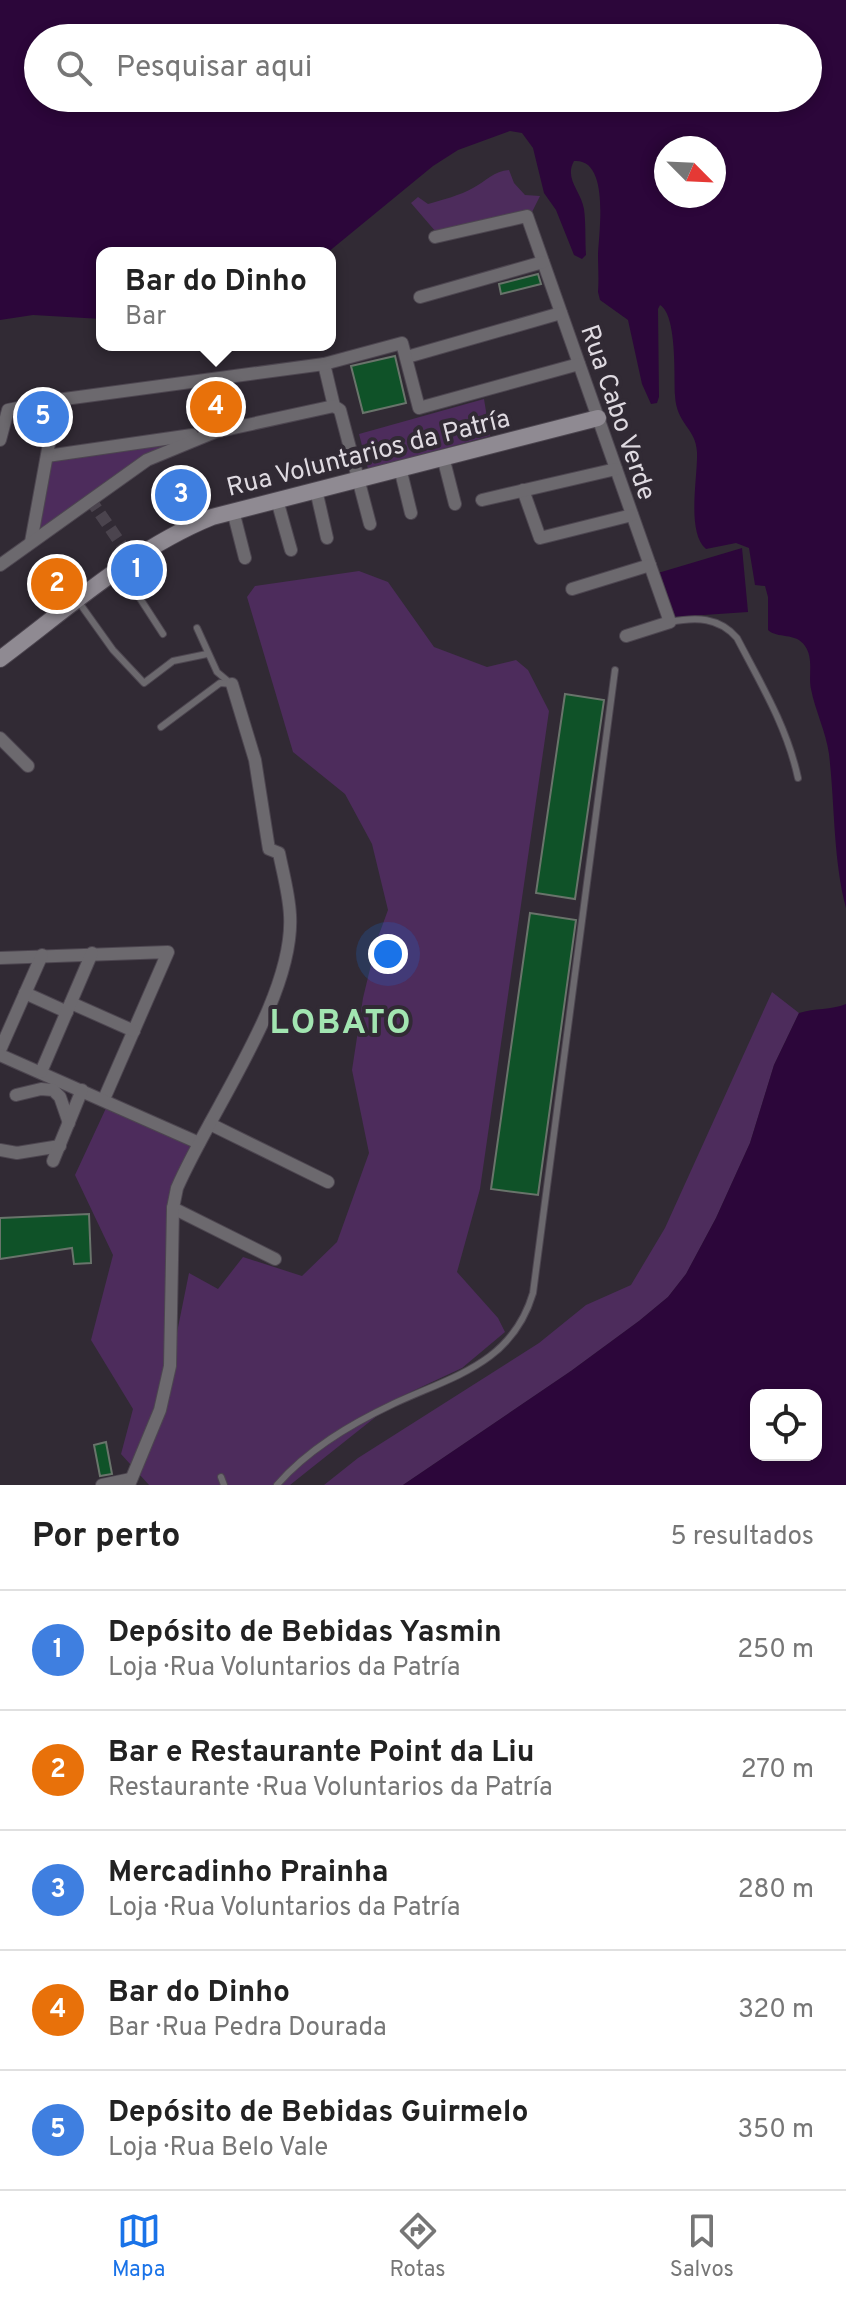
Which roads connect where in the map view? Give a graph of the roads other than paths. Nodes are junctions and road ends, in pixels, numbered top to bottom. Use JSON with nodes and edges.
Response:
{"nodes":[{"id":1,"x":435,"y":237,"type":"dead end"},
{"id":2,"x":543,"y":262,"type":"junction"},
{"id":3,"x":420,"y":297,"type":"dead end"},
{"id":4,"x":561,"y":313,"type":"junction"},
{"id":5,"x":407,"y":357,"type":"junction"},
{"id":6,"x":324,"y":364,"type":"junction"},
{"id":7,"x":579,"y":364,"type":"junction"},
{"id":8,"x":57,"y":400,"type":"junction"},
{"id":9,"x":334,"y":406,"type":"junction"},
{"id":10,"x":598,"y":418,"type":"junction"},
{"id":11,"x":215,"y":432,"type":"junction"},
{"id":12,"x":0,"y":440,"type":"edge"},
{"id":13,"x":47,"y":456,"type":"junction"},
{"id":14,"x":443,"y":457,"type":"junction"},
{"id":15,"x":400,"y":468,"type":"junction"},
{"id":16,"x":616,"y":469,"type":"junction"},
{"id":17,"x":358,"y":479,"type":"junction"},
{"id":18,"x":316,"y":490,"type":"junction"},
{"id":19,"x":523,"y":490,"type":"junction"},
{"id":20,"x":277,"y":500,"type":"junction"},
{"id":21,"x":482,"y":500,"type":"dead end"},
{"id":22,"x":455,"y":504,"type":"dead end"},
{"id":23,"x":233,"y":511,"type":"junction"},
{"id":24,"x":411,"y":513,"type":"dead end"},
{"id":25,"x":632,"y":515,"type":"junction"},
{"id":26,"x":370,"y":524,"type":"dead end"},
{"id":27,"x":327,"y":538,"type":"dead end"},
{"id":28,"x":31,"y":542,"type":"junction"},
{"id":29,"x":291,"y":550,"type":"dead end"},
{"id":30,"x":245,"y":558,"type":"dead end"},
{"id":31,"x":0,"y":565,"type":"edge"},
{"id":32,"x":650,"y":565,"type":"junction"},
{"id":33,"x":121,"y":569,"type":"junction"},
{"id":34,"x":572,"y":589,"type":"dead end"},
{"id":35,"x":78,"y":601,"type":"junction"},
{"id":36,"x":670,"y":622,"type":"junction"},
{"id":37,"x":197,"y":628,"type":"dead end"},
{"id":38,"x":163,"y":634,"type":"dead end"},
{"id":39,"x":626,"y":636,"type":"dead end"},
{"id":40,"x":207,"y":654,"type":"junction"},
{"id":41,"x":0,"y":659,"type":"edge"},
{"id":42,"x":615,"y":670,"type":"dead end"},
{"id":43,"x":232,"y":684,"type":"junction"},
{"id":44,"x":161,"y":727,"type":"dead end"},
{"id":45,"x":0,"y":738,"type":"edge"},
{"id":46,"x":28,"y":766,"type":"dead end"},
{"id":47,"x":798,"y":778,"type":"dead end"},
{"id":48,"x":92,"y":953,"type":"junction"},
{"id":49,"x":42,"y":955,"type":"junction"},
{"id":50,"x":0,"y":958,"type":"edge"},
{"id":51,"x":25,"y":993,"type":"junction"},
{"id":52,"x":69,"y":1008,"type":"junction"},
{"id":53,"x":134,"y":1031,"type":"junction"},
{"id":54,"x":0,"y":1052,"type":"edge"},
{"id":55,"x":41,"y":1072,"type":"junction"},
{"id":56,"x":82,"y":1090,"type":"junction"},
{"id":57,"x":16,"y":1095,"type":"dead end"},
{"id":58,"x":104,"y":1099,"type":"junction"},
{"id":59,"x":69,"y":1123,"type":"junction"},
{"id":60,"x":210,"y":1124,"type":"junction"},
{"id":61,"x":199,"y":1143,"type":"junction"},
{"id":62,"x":60,"y":1146,"type":"junction"},
{"id":63,"x":0,"y":1150,"type":"edge"},
{"id":64,"x":53,"y":1161,"type":"dead end"},
{"id":65,"x":328,"y":1182,"type":"dead end"},
{"id":66,"x":173,"y":1208,"type":"junction"},
{"id":67,"x":275,"y":1259,"type":"dead end"},
{"id":68,"x":221,"y":1477,"type":"dead end"},
{"id":69,"x":130,"y":1482,"type":"edge"},
{"id":70,"x":102,"y":1485,"type":"edge"},
{"id":71,"x":224,"y":1485,"type":"edge"},
{"id":72,"x":277,"y":1485,"type":"edge"}],
"edges":[{"from":1,"to":2,"type":"street","name":"Rua Cabo Verde"},
{"from":2,"to":3,"type":"street"},
{"from":2,"to":4,"type":"street","name":"Rua Cabo Verde"},
{"from":4,"to":5,"type":"street"},
{"from":4,"to":7,"type":"street","name":"Rua Cabo Verde"},
{"from":5,"to":6,"type":"street"},
{"from":5,"to":7,"type":"street"},
{"from":6,"to":8,"type":"street"},
{"from":6,"to":9,"type":"street"},
{"from":7,"to":10,"type":"street","name":"Rua Cabo Verde"},
{"from":8,"to":12,"type":"street"},
{"from":8,"to":13,"type":"street"},
{"from":9,"to":11,"type":"street"},
{"from":9,"to":17,"type":"street"},
{"from":10,"to":14,"type":"street","name":"Rua Voluntarios da Patría"},
{"from":10,"to":16,"type":"street","name":"Rua Cabo Verde"},
{"from":11,"to":13,"type":"street"},
{"from":11,"to":28,"type":"street"},
{"from":13,"to":28,"type":"street"},
{"from":14,"to":15,"type":"street","name":"Rua Voluntarios da Patría"},
{"from":14,"to":22,"type":"street"},
{"from":15,"to":17,"type":"street","name":"Rua Voluntarios da Patría"},
{"from":15,"to":24,"type":"street"},
{"from":16,"to":19,"type":"street"},
{"from":16,"to":25,"type":"street","name":"Rua Cabo Verde"},
{"from":17,"to":18,"type":"street","name":"Rua Voluntarios da Patría"},
{"from":17,"to":26,"type":"street"},
{"from":18,"to":20,"type":"street","name":"Rua Voluntarios da Patría"},
{"from":18,"to":27,"type":"street"},
{"from":19,"to":21,"type":"street"},
{"from":19,"to":25,"type":"street"},
{"from":20,"to":23,"type":"street","name":"Rua Voluntarios da Patría"},
{"from":20,"to":29,"type":"street"},
{"from":23,"to":30,"type":"street"},
{"from":23,"to":33,"type":"street","name":"Rua Voluntarios da Patría"},
{"from":25,"to":32,"type":"street","name":"Rua Cabo Verde"},
{"from":28,"to":31,"type":"street"},
{"from":32,"to":34,"type":"street"},
{"from":32,"to":36,"type":"street","name":"Rua Cabo Verde"},
{"from":33,"to":35,"type":"street","name":"Rua Voluntarios da Patría"},
{"from":33,"to":38,"type":"lane"},
{"from":35,"to":40,"type":"lane"},
{"from":35,"to":41,"type":"street","name":"Rua Voluntarios da Patría"},
{"from":36,"to":39,"type":"street"},
{"from":36,"to":47,"type":"lane"},
{"from":37,"to":40,"type":"lane"},
{"from":40,"to":43,"type":"lane"},
{"from":42,"to":72,"type":"lane"},
{"from":43,"to":44,"type":"lane"},
{"from":43,"to":60,"type":"street"},
{"from":45,"to":46,"type":"street"},
{"from":48,"to":49,"type":"street"},
{"from":48,"to":52,"type":"street"},
{"from":48,"to":53,"type":"street"},
{"from":49,"to":50,"type":"street"},
{"from":49,"to":51,"type":"street"},
{"from":51,"to":52,"type":"street"},
{"from":51,"to":54,"type":"street"},
{"from":52,"to":53,"type":"street"},
{"from":52,"to":55,"type":"street"},
{"from":53,"to":58,"type":"street"},
{"from":54,"to":55,"type":"street"},
{"from":55,"to":56,"type":"street"},
{"from":56,"to":58,"type":"street"},
{"from":56,"to":59,"type":"street"},
{"from":57,"to":59,"type":"street"},
{"from":58,"to":61,"type":"street"},
{"from":59,"to":62,"type":"street"},
{"from":60,"to":61,"type":"street"},
{"from":60,"to":65,"type":"street"},
{"from":61,"to":66,"type":"street"},
{"from":62,"to":63,"type":"street"},
{"from":62,"to":64,"type":"street"},
{"from":66,"to":67,"type":"street"},
{"from":66,"to":69,"type":"street"},
{"from":68,"to":71,"type":"lane"},
{"from":69,"to":70,"type":"street"}]}
